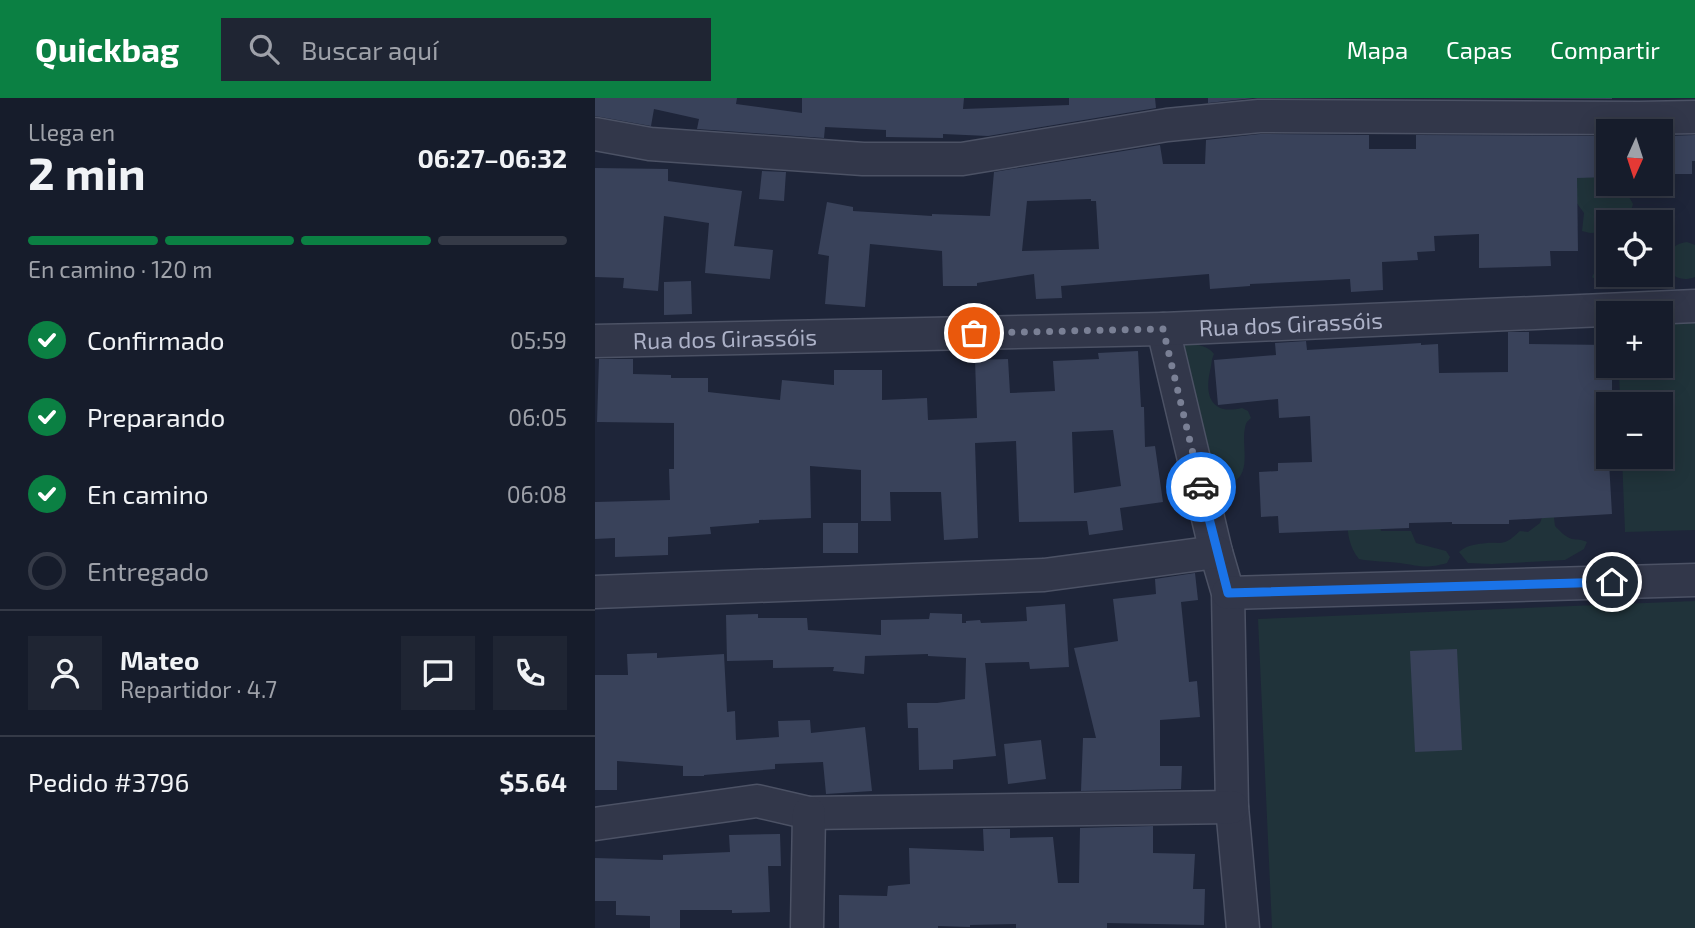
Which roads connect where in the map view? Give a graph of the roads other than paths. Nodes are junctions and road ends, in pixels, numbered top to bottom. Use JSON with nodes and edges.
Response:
{"nodes":[{"id":1,"x":1695,"y":117,"type":"edge"},
{"id":2,"x":595,"y":134,"type":"edge"},
{"id":3,"x":1695,"y":306,"type":"edge"},
{"id":4,"x":1163,"y":329,"type":"junction"},
{"id":5,"x":595,"y":341,"type":"edge"},
{"id":6,"x":1216,"y":552,"type":"junction"},
{"id":7,"x":1695,"y":580,"type":"edge"},
{"id":8,"x":595,"y":592,"type":"edge"},
{"id":9,"x":1228,"y":593,"type":"junction"},
{"id":10,"x":1232,"y":807,"type":"junction"},
{"id":11,"x":809,"y":813,"type":"junction"},
{"id":12,"x":595,"y":824,"type":"edge"},
{"id":13,"x":807,"y":928,"type":"edge"},
{"id":14,"x":1243,"y":928,"type":"edge"}],
"edges":[{"from":1,"to":2,"type":"street"},
{"from":3,"to":4,"type":"street","name":"Rua dos Girassóis"},
{"from":4,"to":5,"type":"street","name":"Rua dos Girassóis"},
{"from":4,"to":6,"type":"street"},
{"from":6,"to":8,"type":"street"},
{"from":6,"to":9,"type":"street"},
{"from":7,"to":9,"type":"street"},
{"from":9,"to":10,"type":"street"},
{"from":10,"to":11,"type":"street"},
{"from":10,"to":14,"type":"street"},
{"from":11,"to":12,"type":"street"},
{"from":11,"to":13,"type":"street"}]}
